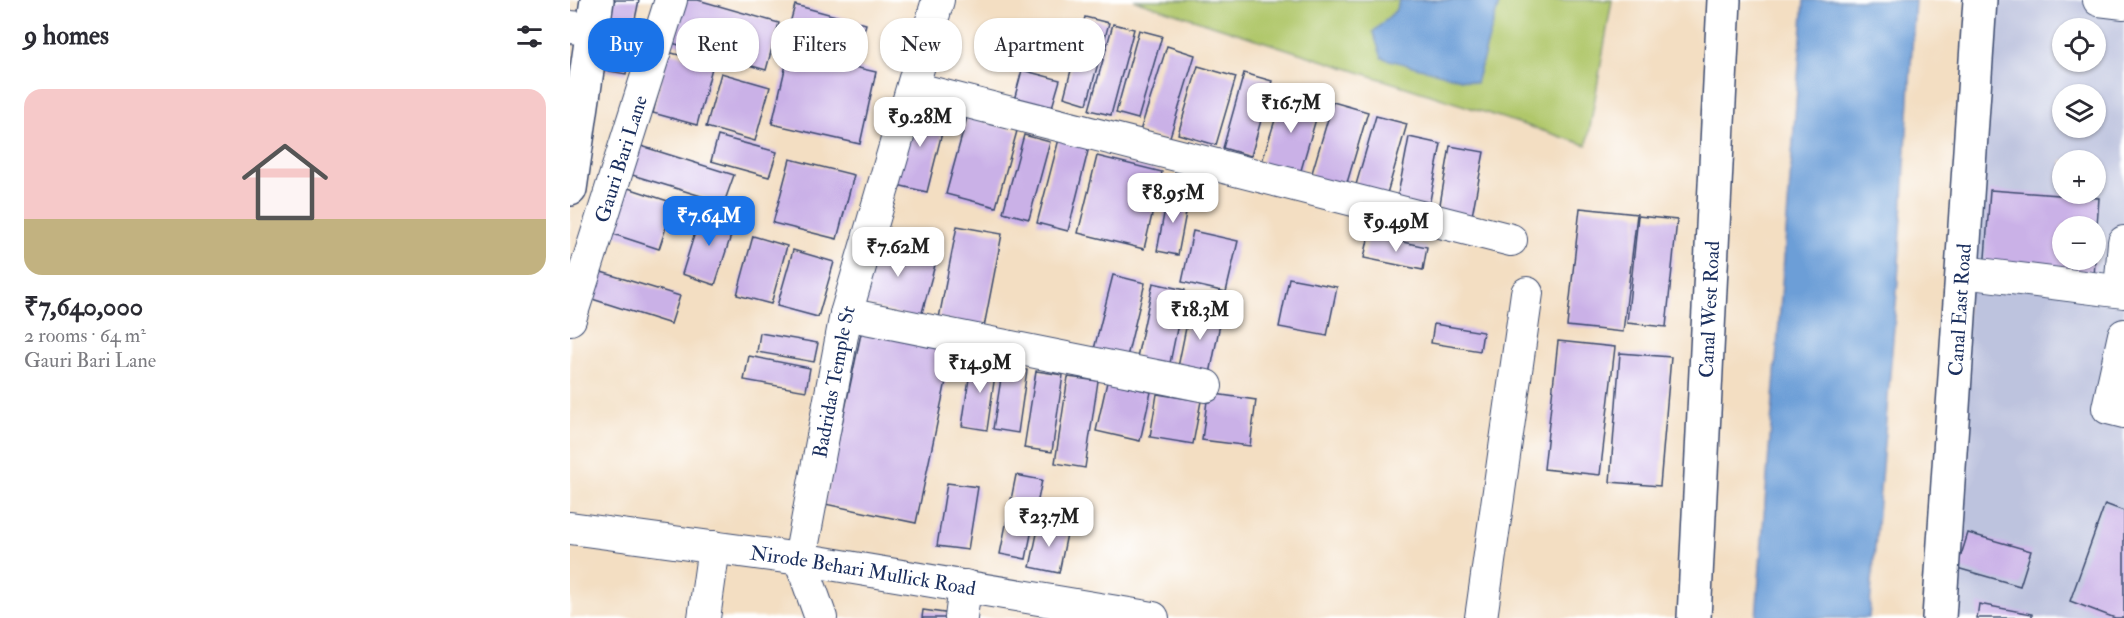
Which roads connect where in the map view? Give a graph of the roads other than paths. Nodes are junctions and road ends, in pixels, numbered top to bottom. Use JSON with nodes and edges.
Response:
{"nodes":[{"id":1,"x":671,"y":0,"type":"edge"},
{"id":2,"x":938,"y":0,"type":"edge"},
{"id":3,"x":1724,"y":0,"type":"edge"},
{"id":4,"x":1980,"y":0,"type":"edge"},
{"id":5,"x":2099,"y":0,"type":"edge"},
{"id":6,"x":2124,"y":3,"type":"edge"},
{"id":7,"x":587,"y":19,"type":"edge"},
{"id":8,"x":913,"y":88,"type":"junction"},
{"id":9,"x":570,"y":189,"type":"edge"},
{"id":10,"x":1511,"y":240,"type":"dead end"},
{"id":11,"x":2124,"y":242,"type":"edge"},
{"id":12,"x":1963,"y":272,"type":"junction"},
{"id":13,"x":2122,"y":291,"type":"edge"},
{"id":14,"x":1527,"y":293,"type":"dead end"},
{"id":15,"x":846,"y":314,"type":"junction"},
{"id":16,"x":570,"y":319,"type":"edge"},
{"id":17,"x":2124,"y":335,"type":"edge"},
{"id":18,"x":1206,"y":386,"type":"dead end"},
{"id":19,"x":2124,"y":412,"type":"edge"},
{"id":20,"x":570,"y":528,"type":"edge"},
{"id":21,"x":714,"y":547,"type":"junction"},
{"id":22,"x":800,"y":559,"type":"junction"},
{"id":23,"x":965,"y":586,"type":"junction"},
{"id":24,"x":704,"y":618,"type":"edge"},
{"id":25,"x":821,"y":618,"type":"edge"},
{"id":26,"x":961,"y":618,"type":"edge"},
{"id":27,"x":1153,"y":618,"type":"edge"},
{"id":28,"x":1481,"y":618,"type":"edge"},
{"id":29,"x":1694,"y":618,"type":"edge"},
{"id":30,"x":1939,"y":618,"type":"edge"}],
"edges":[{"from":1,"to":16,"type":"street","name":"Gauri Bari Lane"},
{"from":2,"to":8,"type":"street","name":"Badridas Temple St"},
{"from":3,"to":29,"type":"main road","name":"Canal West Road"},
{"from":4,"to":12,"type":"main road","name":"Canal East Road"},
{"from":5,"to":6,"type":"street"},
{"from":7,"to":9,"type":"main road"},
{"from":8,"to":10,"type":"street"},
{"from":8,"to":15,"type":"street","name":"Badridas Temple St"},
{"from":11,"to":13,"type":"street"},
{"from":12,"to":13,"type":"street"},
{"from":12,"to":30,"type":"main road","name":"Canal East Road"},
{"from":14,"to":28,"type":"street"},
{"from":15,"to":18,"type":"street"},
{"from":15,"to":22,"type":"street","name":"Badridas Temple St"},
{"from":17,"to":19,"type":"street"},
{"from":20,"to":21,"type":"street","name":"Nirode Behari Mullick Road"},
{"from":21,"to":22,"type":"street","name":"Nirode Behari Mullick Road"},
{"from":21,"to":24,"type":"street"},
{"from":22,"to":23,"type":"street","name":"Nirode Behari Mullick Road"},
{"from":22,"to":25,"type":"street"},
{"from":23,"to":26,"type":"street"},
{"from":23,"to":27,"type":"street","name":"Nirode Behari Mullick Road"}]}
